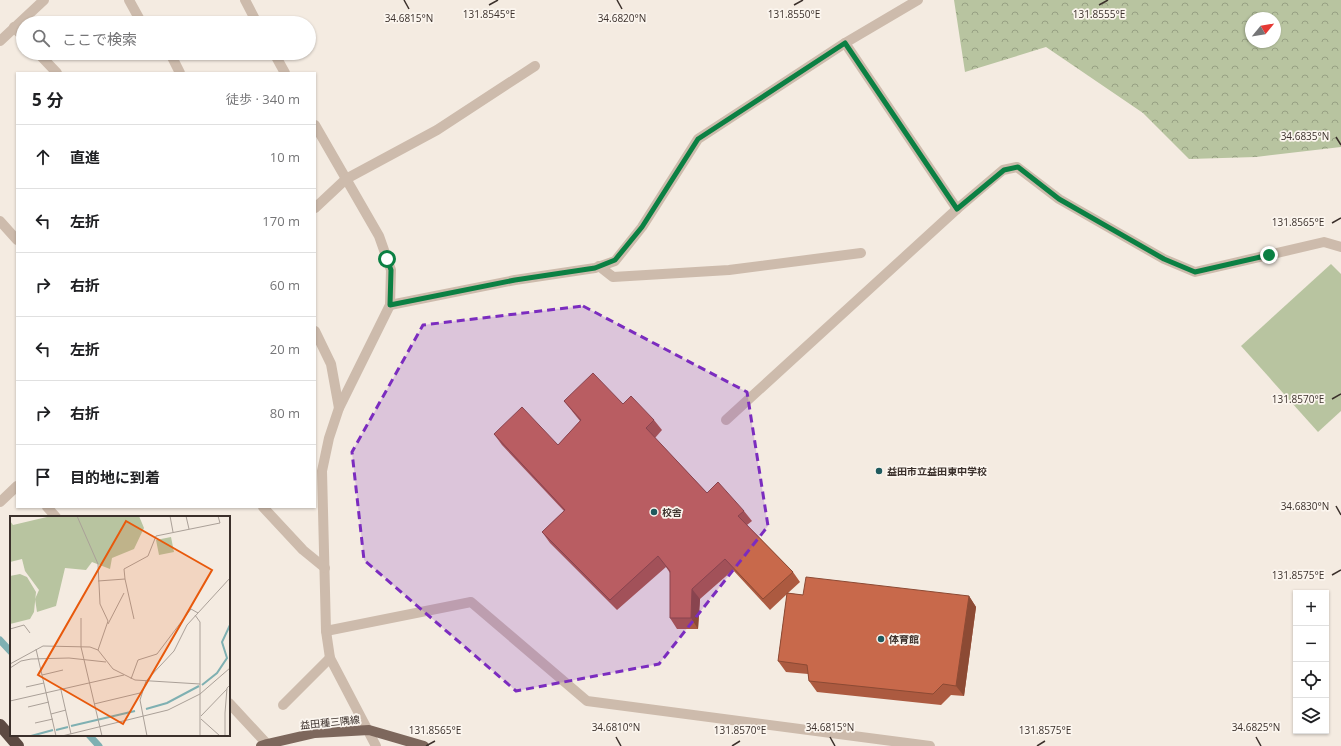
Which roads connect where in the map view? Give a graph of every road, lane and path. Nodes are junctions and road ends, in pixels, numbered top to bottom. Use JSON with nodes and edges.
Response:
{"nodes":[{"id":1,"x":44,"y":0,"type":"edge"},
{"id":2,"x":129,"y":0,"type":"edge"},
{"id":3,"x":245,"y":0,"type":"edge"},
{"id":4,"x":918,"y":0,"type":"edge"},
{"id":5,"x":26,"y":16,"type":"edge"},
{"id":6,"x":138,"y":16,"type":"edge"},
{"id":7,"x":253,"y":16,"type":"edge"},
{"id":8,"x":14,"y":27,"type":"edge"},
{"id":9,"x":0,"y":41,"type":"edge"},
{"id":10,"x":845,"y":43,"type":"junction"},
{"id":11,"x":45,"y":60,"type":"edge"},
{"id":12,"x":174,"y":60,"type":"edge"},
{"id":13,"x":278,"y":60,"type":"edge"},
{"id":14,"x":535,"y":66,"type":"dead end"},
{"id":15,"x":56,"y":72,"type":"edge"},
{"id":16,"x":180,"y":72,"type":"edge"},
{"id":17,"x":284,"y":72,"type":"edge"},
{"id":18,"x":316,"y":127,"type":"edge"},
{"id":19,"x":346,"y":179,"type":"junction"},
{"id":20,"x":316,"y":207,"type":"edge"},
{"id":21,"x":957,"y":209,"type":"junction"},
{"id":22,"x":0,"y":221,"type":"edge"},
{"id":23,"x":16,"y":239,"type":"edge"},
{"id":24,"x":1341,"y":247,"type":"edge"},
{"id":25,"x":861,"y":253,"type":"dead end"},
{"id":26,"x":599,"y":266,"type":"junction"},
{"id":27,"x":390,"y":305,"type":"junction"},
{"id":28,"x":316,"y":333,"type":"edge"},
{"id":29,"x":339,"y":408,"type":"junction"},
{"id":30,"x":726,"y":420,"type":"dead end"},
{"id":31,"x":16,"y":487,"type":"edge"},
{"id":32,"x":0,"y":502,"type":"edge"},
{"id":33,"x":48,"y":508,"type":"edge"},
{"id":34,"x":264,"y":508,"type":"edge"},
{"id":35,"x":55,"y":516,"type":"edge"},
{"id":36,"x":325,"y":568,"type":"junction"},
{"id":37,"x":326,"y":631,"type":"junction"},
{"id":38,"x":330,"y":658,"type":"junction"},
{"id":39,"x":230,"y":704,"type":"edge"},
{"id":40,"x":283,"y":704,"type":"dead end"},
{"id":41,"x":0,"y":725,"type":"edge"},
{"id":42,"x":369,"y":730,"type":"junction"},
{"id":43,"x":264,"y":745,"type":"edge"},
{"id":44,"x":18,"y":746,"type":"edge"},
{"id":45,"x":376,"y":746,"type":"edge"},
{"id":46,"x":424,"y":746,"type":"edge"},
{"id":47,"x":930,"y":746,"type":"edge"}],
"edges":[{"from":1,"to":5,"type":"street"},
{"from":2,"to":6,"type":"street"},
{"from":3,"to":7,"type":"street"},
{"from":4,"to":10,"type":"street"},
{"from":8,"to":9,"type":"street"},
{"from":10,"to":21,"type":"street"},
{"from":10,"to":26,"type":"street"},
{"from":11,"to":15,"type":"street"},
{"from":12,"to":16,"type":"street"},
{"from":13,"to":17,"type":"street"},
{"from":14,"to":19,"type":"street"},
{"from":18,"to":19,"type":"street"},
{"from":19,"to":20,"type":"street"},
{"from":19,"to":27,"type":"street"},
{"from":21,"to":24,"type":"street"},
{"from":21,"to":30,"type":"street"},
{"from":22,"to":23,"type":"street"},
{"from":25,"to":26,"type":"street"},
{"from":26,"to":27,"type":"street"},
{"from":27,"to":29,"type":"street"},
{"from":28,"to":29,"type":"street"},
{"from":29,"to":36,"type":"street"},
{"from":31,"to":32,"type":"street"},
{"from":33,"to":35,"type":"street"},
{"from":34,"to":36,"type":"street"},
{"from":36,"to":37,"type":"street"},
{"from":37,"to":38,"type":"street"},
{"from":37,"to":47,"type":"street"},
{"from":38,"to":40,"type":"street"},
{"from":38,"to":42,"type":"street"},
{"from":39,"to":43,"type":"street"},
{"from":41,"to":44,"type":"highway"},
{"from":42,"to":43,"type":"main road","name":"益田種三隅線"},
{"from":42,"to":45,"type":"street"},
{"from":42,"to":46,"type":"main road","name":"益田種三隅線"}]}
